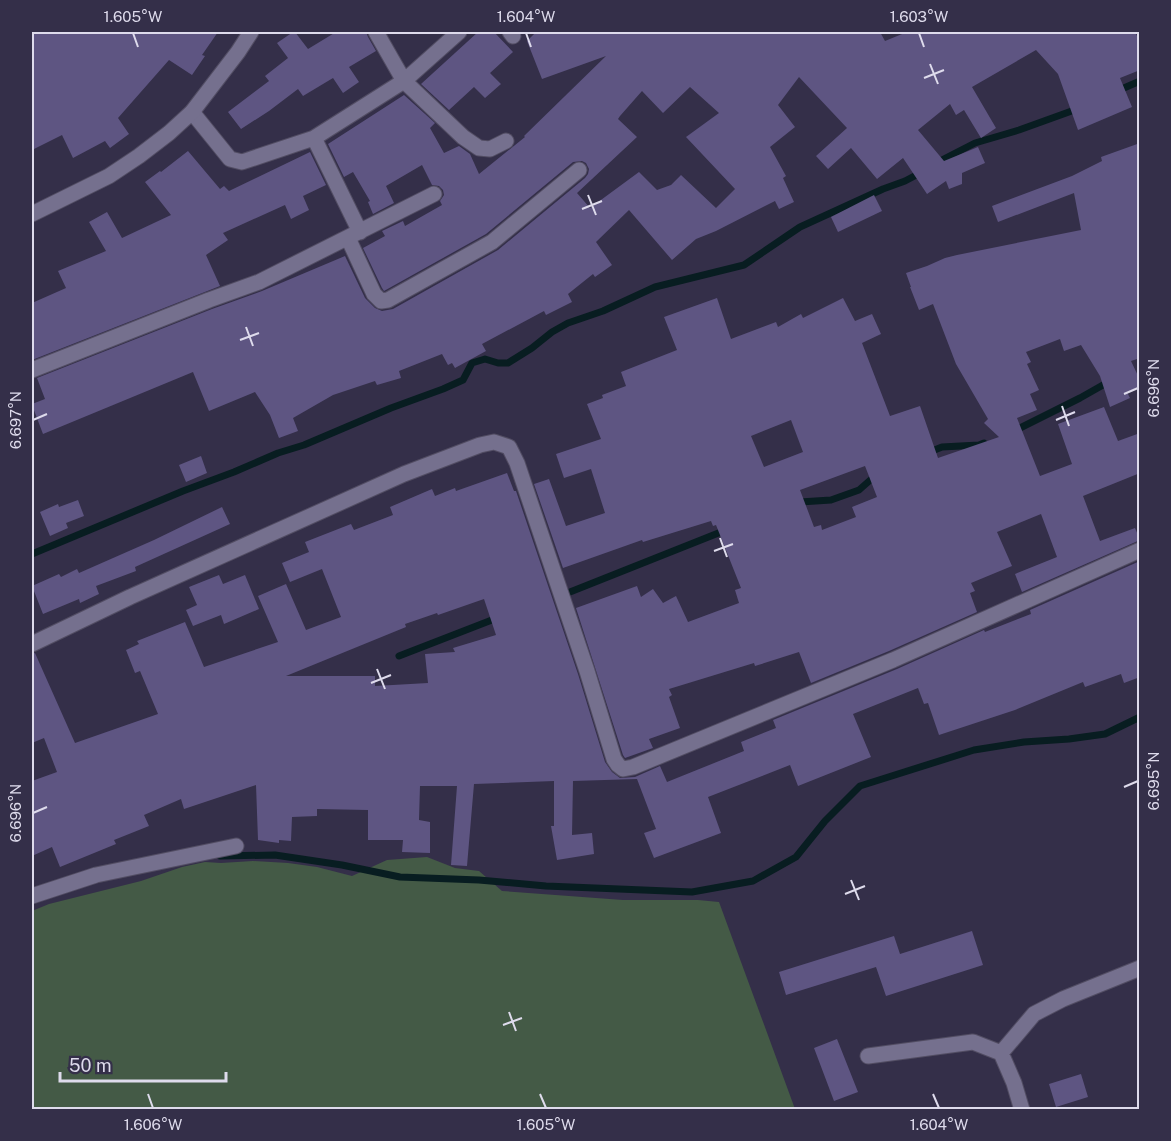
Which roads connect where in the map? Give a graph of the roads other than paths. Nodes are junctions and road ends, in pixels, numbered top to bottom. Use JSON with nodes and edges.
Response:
{"nodes":[{"id":1,"x":251,"y":32,"type":"edge"},
{"id":2,"x":376,"y":32,"type":"edge"},
{"id":3,"x":459,"y":32,"type":"edge"},
{"id":4,"x":404,"y":81,"type":"junction"},
{"id":5,"x":192,"y":112,"type":"junction"},
{"id":6,"x":314,"y":138,"type":"junction"},
{"id":7,"x":506,"y":141,"type":"dead end"},
{"id":8,"x":579,"y":170,"type":"dead end"},
{"id":9,"x":434,"y":194,"type":"dead end"},
{"id":10,"x":32,"y":214,"type":"edge"},
{"id":11,"x":354,"y":235,"type":"junction"},
{"id":12,"x":32,"y":370,"type":"edge"},
{"id":13,"x":1140,"y":550,"type":"edge"},
{"id":14,"x":32,"y":644,"type":"edge"},
{"id":15,"x":236,"y":846,"type":"dead end"},
{"id":16,"x":32,"y":896,"type":"edge"},
{"id":17,"x":1140,"y":968,"type":"edge"},
{"id":18,"x":1000,"y":1053,"type":"junction"},
{"id":19,"x":868,"y":1056,"type":"dead end"},
{"id":20,"x":1022,"y":1110,"type":"edge"}],
"edges":[{"from":1,"to":5,"type":"street"},
{"from":2,"to":4,"type":"street"},
{"from":3,"to":4,"type":"street"},
{"from":4,"to":6,"type":"street"},
{"from":4,"to":7,"type":"street"},
{"from":5,"to":6,"type":"street"},
{"from":5,"to":10,"type":"street"},
{"from":6,"to":11,"type":"street"},
{"from":8,"to":11,"type":"street"},
{"from":9,"to":11,"type":"street"},
{"from":11,"to":12,"type":"street"},
{"from":13,"to":14,"type":"street"},
{"from":15,"to":16,"type":"street"},
{"from":17,"to":18,"type":"street"},
{"from":18,"to":19,"type":"street"},
{"from":18,"to":20,"type":"street"}]}
